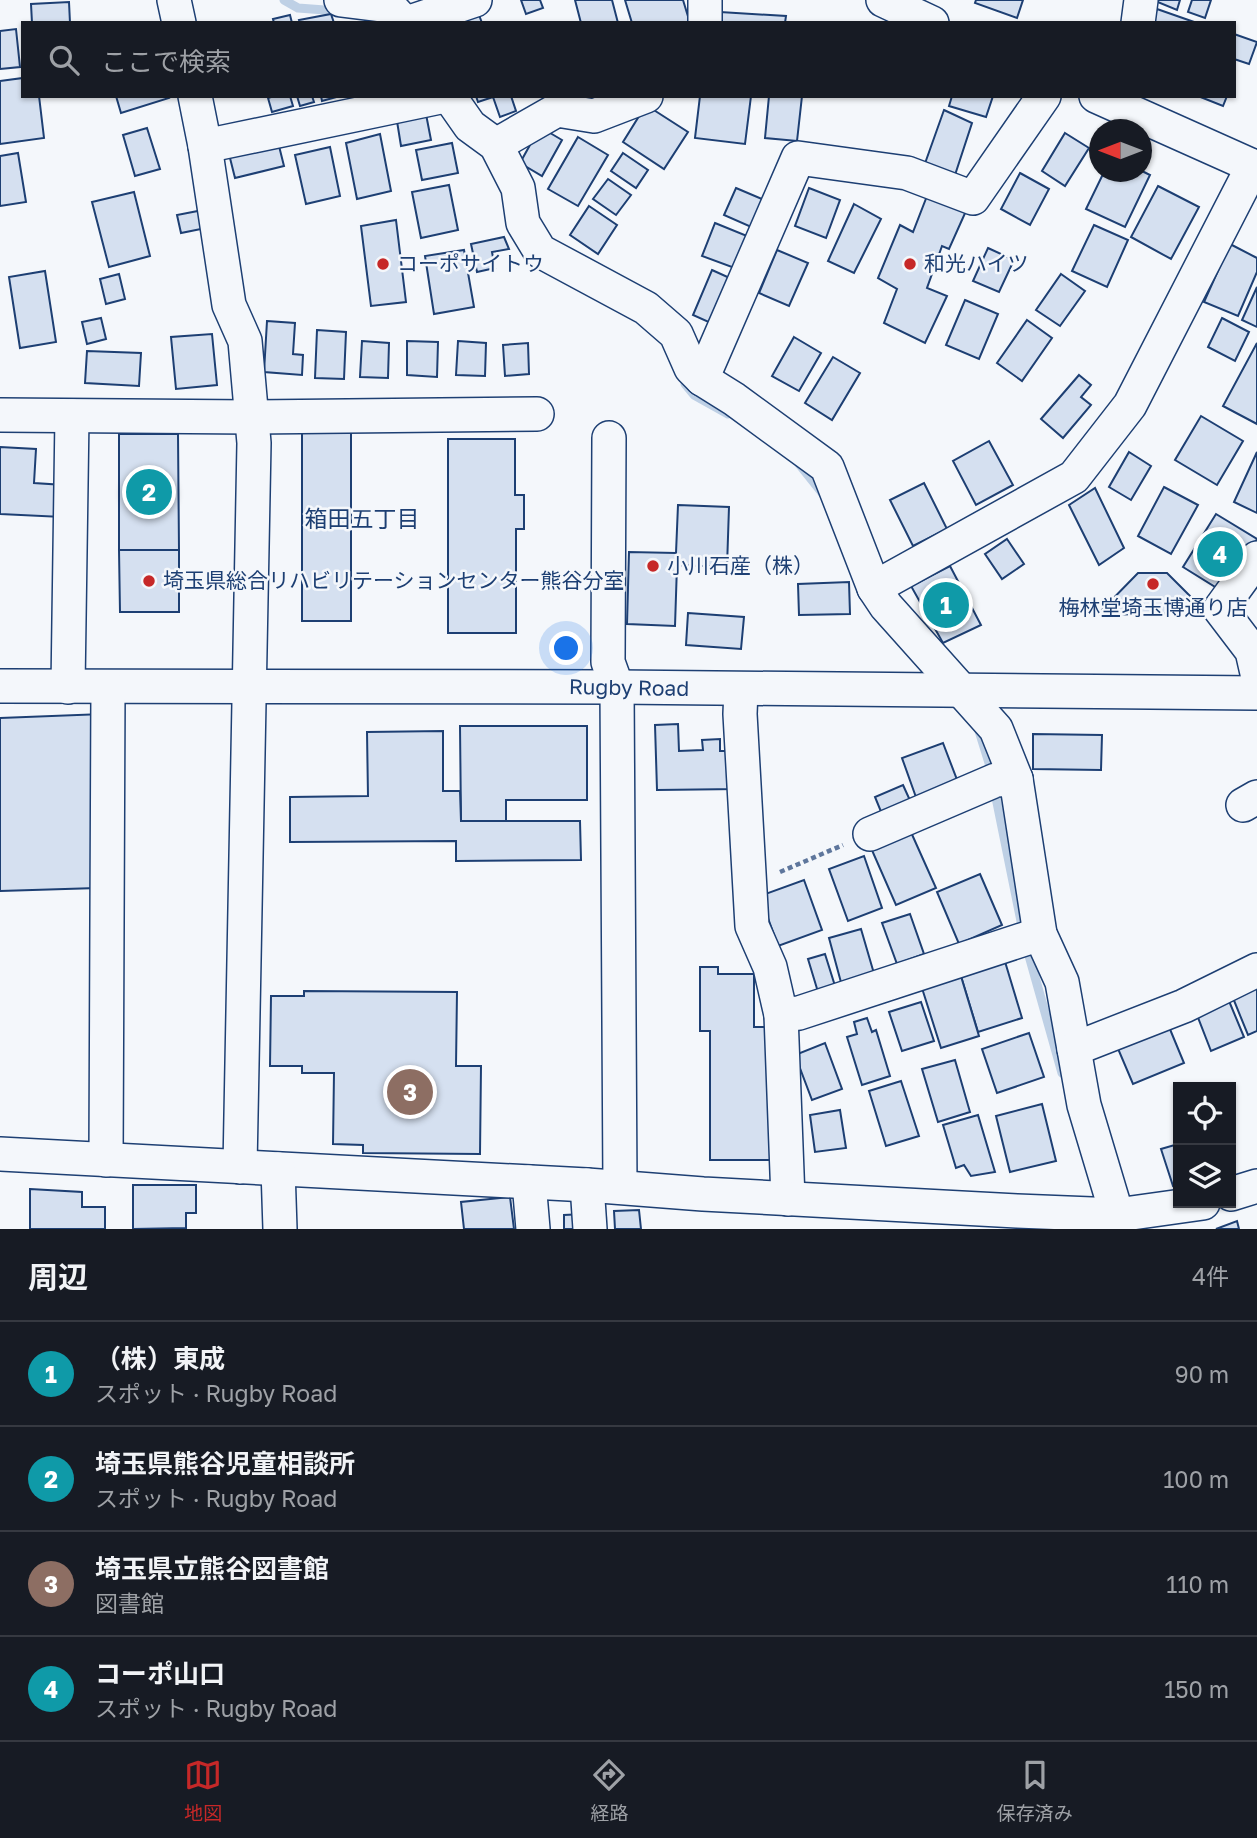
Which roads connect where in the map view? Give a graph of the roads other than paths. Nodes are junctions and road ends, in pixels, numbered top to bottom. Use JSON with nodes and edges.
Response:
{"nodes":[{"id":1,"x":174,"y":0,"type":"edge"},
{"id":2,"x":341,"y":0,"type":"edge"},
{"id":3,"x":475,"y":0,"type":"edge"},
{"id":4,"x":705,"y":0,"type":"edge"},
{"id":5,"x":883,"y":0,"type":"edge"},
{"id":6,"x":1141,"y":0,"type":"edge"},
{"id":7,"x":179,"y":21,"type":"edge"},
{"id":8,"x":404,"y":21,"type":"edge"},
{"id":9,"x":412,"y":21,"type":"edge"},
{"id":10,"x":705,"y":21,"type":"edge"},
{"id":11,"x":928,"y":21,"type":"edge"},
{"id":12,"x":1138,"y":21,"type":"edge"},
{"id":13,"x":195,"y":98,"type":"edge"},
{"id":14,"x":438,"y":98,"type":"edge"},
{"id":15,"x":641,"y":98,"type":"edge"},
{"id":16,"x":1043,"y":98,"type":"edge"},
{"id":17,"x":1107,"y":98,"type":"edge"},
{"id":18,"x":496,"y":145,"type":"junction"},
{"id":19,"x":205,"y":146,"type":"junction"},
{"id":20,"x":1255,"y":167,"type":"edge"},
{"id":21,"x":702,"y":380,"type":"junction"},
{"id":22,"x":537,"y":414,"type":"dead end"},
{"id":23,"x":0,"y":415,"type":"edge"},
{"id":24,"x":72,"y":416,"type":"junction"},
{"id":25,"x":252,"y":417,"type":"junction"},
{"id":26,"x":609,"y":438,"type":"dead end"},
{"id":27,"x":1257,"y":558,"type":"edge"},
{"id":28,"x":874,"y":588,"type":"junction"},
{"id":29,"x":1257,"y":673,"type":"edge"},
{"id":30,"x":0,"y":686,"type":"edge"},
{"id":31,"x":248,"y":686,"type":"junction"},
{"id":32,"x":68,"y":687,"type":"junction"},
{"id":33,"x":108,"y":687,"type":"junction"},
{"id":34,"x":617,"y":687,"type":"junction"},
{"id":35,"x":741,"y":689,"type":"junction"},
{"id":36,"x":962,"y":690,"type":"junction"},
{"id":37,"x":1257,"y":693,"type":"edge"},
{"id":38,"x":995,"y":783,"type":"junction"},
{"id":39,"x":870,"y":834,"type":"road end"},
{"id":40,"x":1039,"y":934,"type":"junction"},
{"id":41,"x":1257,"y":970,"type":"edge"},
{"id":42,"x":781,"y":1015,"type":"junction"},
{"id":43,"x":1074,"y":1049,"type":"junction"},
{"id":44,"x":0,"y":1154,"type":"edge"},
{"id":45,"x":106,"y":1160,"type":"junction"},
{"id":46,"x":240,"y":1167,"type":"junction"},
{"id":47,"x":278,"y":1169,"type":"junction"},
{"id":48,"x":528,"y":1182,"type":"junction"},
{"id":49,"x":587,"y":1185,"type":"junction"},
{"id":50,"x":1257,"y":1186,"type":"edge"},
{"id":51,"x":620,"y":1187,"type":"junction"},
{"id":52,"x":1236,"y":1192,"type":"edge"},
{"id":53,"x":1180,"y":1208,"type":"edge"},
{"id":54,"x":799,"y":1209,"type":"edge"},
{"id":55,"x":1117,"y":1222,"type":"edge"},
{"id":56,"x":280,"y":1229,"type":"edge"},
{"id":57,"x":533,"y":1229,"type":"edge"},
{"id":58,"x":590,"y":1229,"type":"edge"}],
"edges":[{"from":1,"to":7,"type":"street"},
{"from":2,"to":8,"type":"street"},
{"from":3,"to":9,"type":"street"},
{"from":4,"to":10,"type":"street"},
{"from":5,"to":11,"type":"street"},
{"from":6,"to":12,"type":"street"},
{"from":13,"to":19,"type":"street"},
{"from":14,"to":18,"type":"street"},
{"from":14,"to":19,"type":"street"},
{"from":15,"to":18,"type":"street"},
{"from":16,"to":21,"type":"street"},
{"from":17,"to":20,"type":"street"},
{"from":18,"to":21,"type":"street"},
{"from":19,"to":25,"type":"street"},
{"from":20,"to":28,"type":"street"},
{"from":21,"to":28,"type":"street"},
{"from":22,"to":25,"type":"street"},
{"from":23,"to":24,"type":"street"},
{"from":24,"to":25,"type":"street"},
{"from":24,"to":32,"type":"street"},
{"from":25,"to":31,"type":"street"},
{"from":26,"to":34,"type":"street"},
{"from":27,"to":29,"type":"street"},
{"from":28,"to":36,"type":"street"},
{"from":30,"to":32,"type":"street","name":"Rugby Road"},
{"from":31,"to":33,"type":"street","name":"Rugby Road"},
{"from":31,"to":34,"type":"street","name":"Rugby Road"},
{"from":31,"to":46,"type":"street"},
{"from":32,"to":33,"type":"street","name":"Rugby Road"},
{"from":33,"to":45,"type":"street"},
{"from":34,"to":35,"type":"street","name":"Rugby Road"},
{"from":34,"to":51,"type":"street"},
{"from":35,"to":36,"type":"street","name":"Rugby Road"},
{"from":35,"to":42,"type":"street"},
{"from":36,"to":37,"type":"street","name":"Rugby Road"},
{"from":36,"to":38,"type":"street"},
{"from":38,"to":39,"type":"street"},
{"from":38,"to":40,"type":"street"},
{"from":40,"to":42,"type":"street"},
{"from":40,"to":43,"type":"street"},
{"from":41,"to":43,"type":"street"},
{"from":42,"to":54,"type":"street"},
{"from":43,"to":55,"type":"street"},
{"from":44,"to":45,"type":"street"},
{"from":45,"to":46,"type":"street"},
{"from":46,"to":47,"type":"street"},
{"from":47,"to":48,"type":"street"},
{"from":47,"to":56,"type":"street"},
{"from":48,"to":49,"type":"street"},
{"from":48,"to":57,"type":"street"},
{"from":49,"to":51,"type":"street"},
{"from":49,"to":58,"type":"street"},
{"from":50,"to":52,"type":"street"},
{"from":51,"to":54,"type":"street"},
{"from":53,"to":55,"type":"street"},
{"from":54,"to":55,"type":"street"}]}
